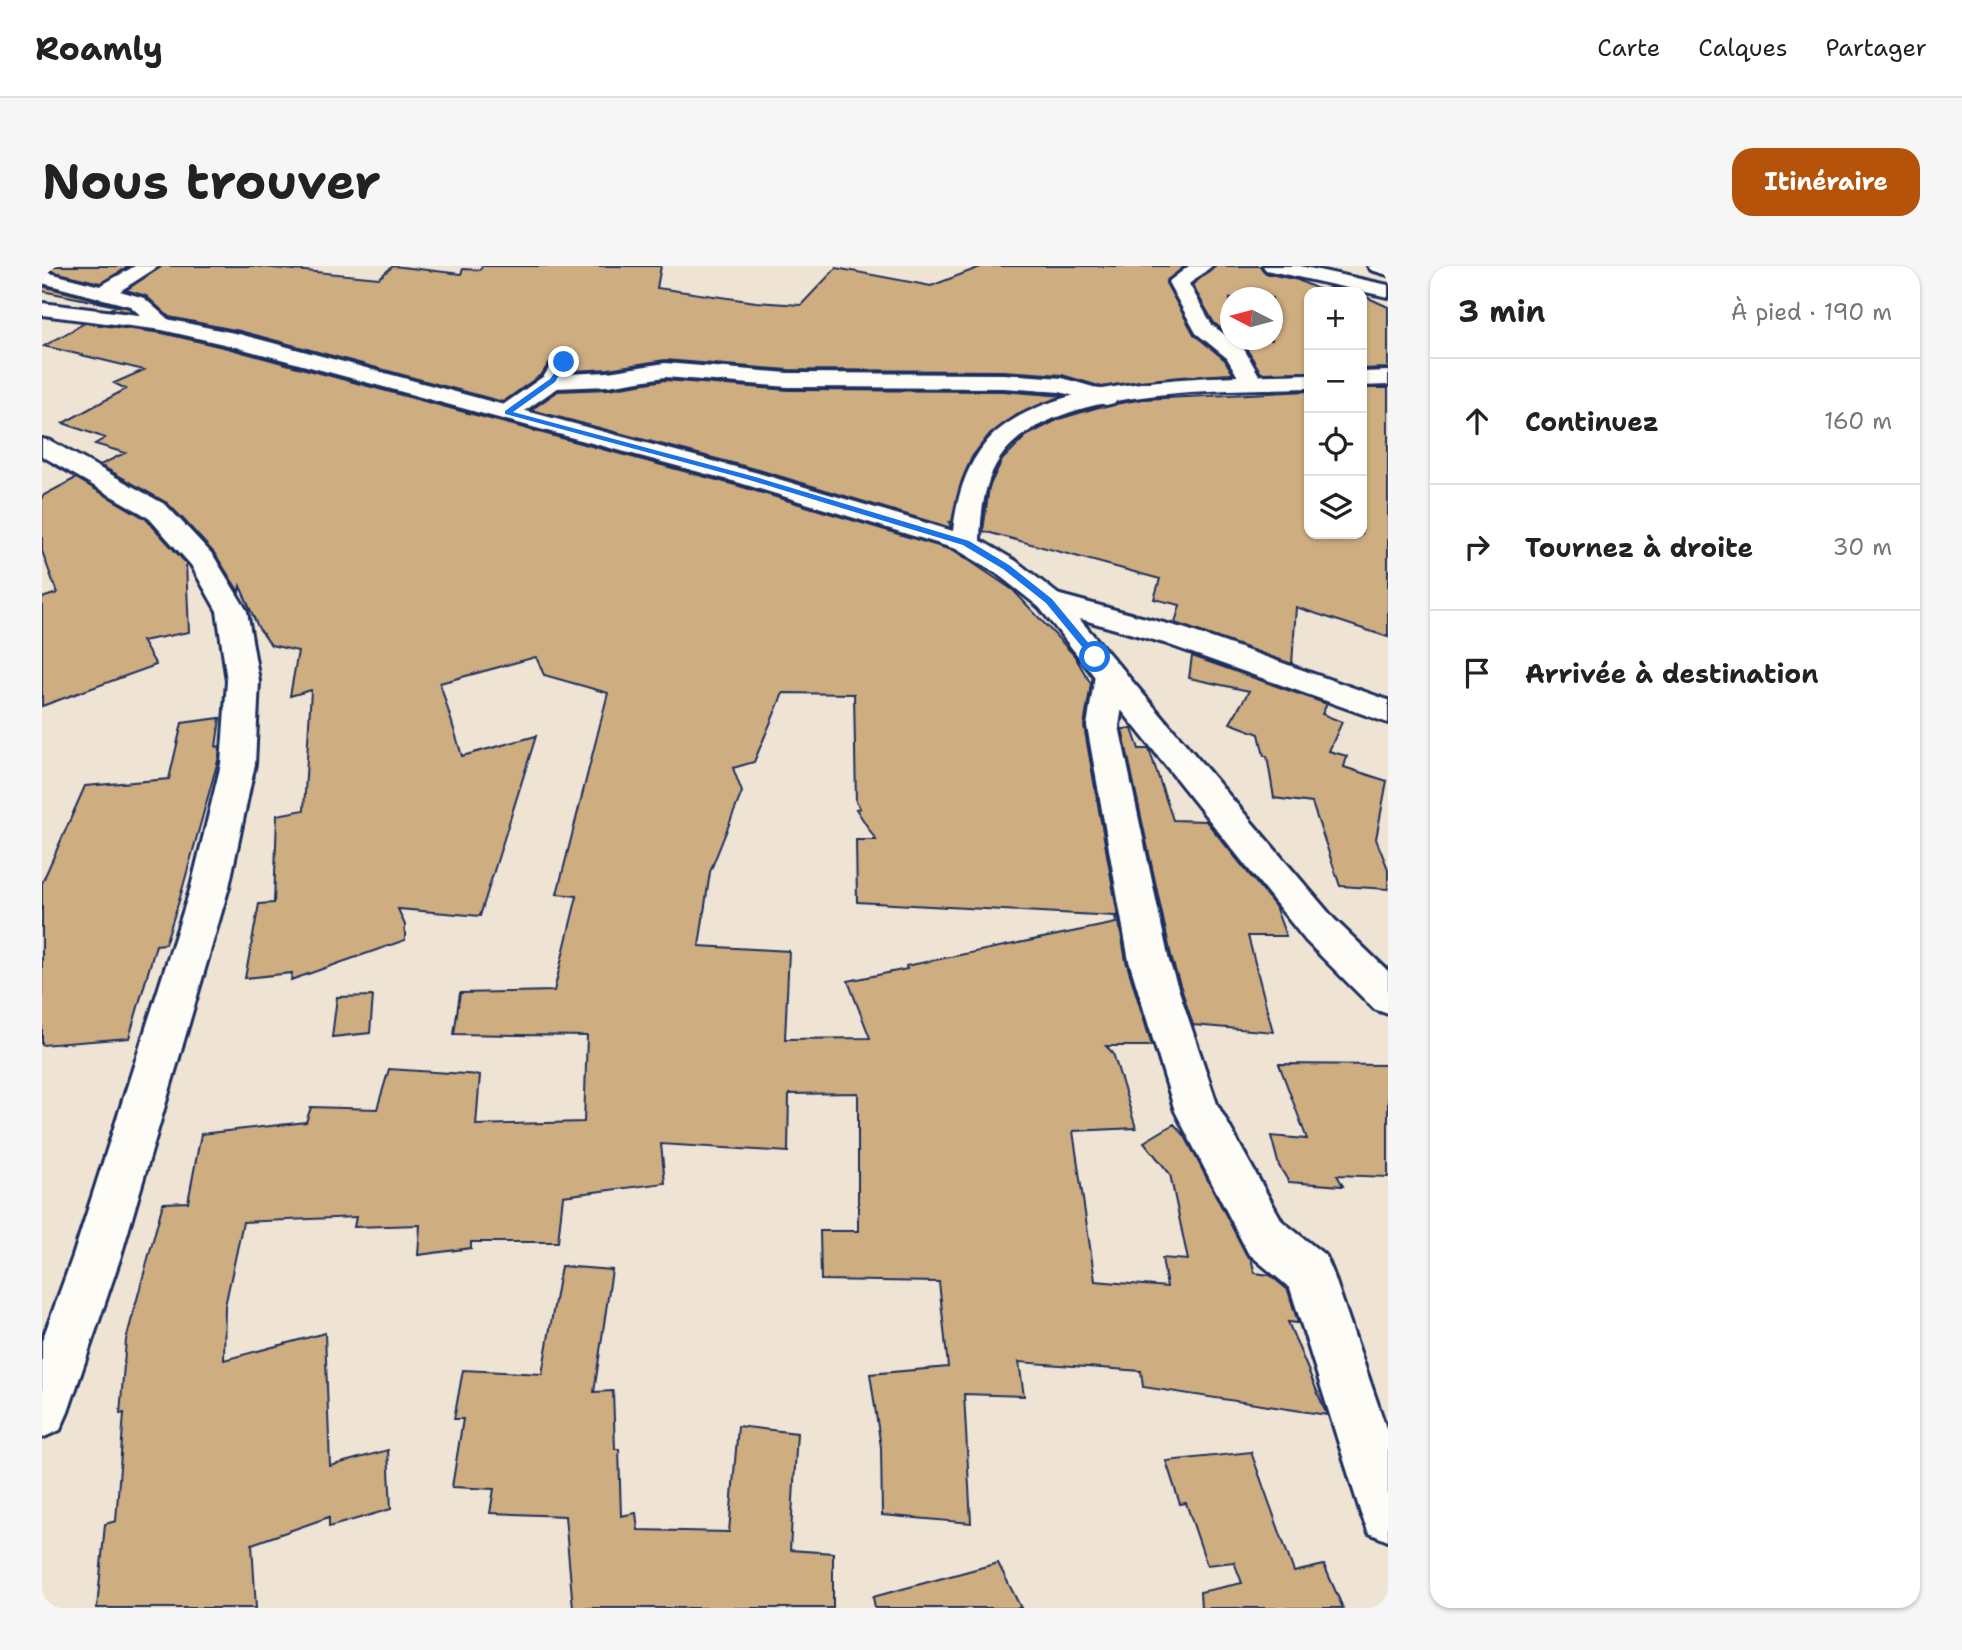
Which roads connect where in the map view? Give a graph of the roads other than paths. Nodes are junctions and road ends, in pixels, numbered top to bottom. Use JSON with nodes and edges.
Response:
{"nodes":[{"id":1,"x":149,"y":266,"type":"edge"},
{"id":2,"x":1202,"y":266,"type":"edge"},
{"id":3,"x":1273,"y":266,"type":"edge"},
{"id":4,"x":1378,"y":266,"type":"edge"},
{"id":5,"x":1388,"y":268,"type":"edge"},
{"id":6,"x":42,"y":277,"type":"edge"},
{"id":7,"x":1388,"y":291,"type":"edge"},
{"id":8,"x":105,"y":292,"type":"junction"},
{"id":9,"x":42,"y":309,"type":"edge"},
{"id":10,"x":162,"y":324,"type":"junction"},
{"id":11,"x":1388,"y":378,"type":"edge"},
{"id":12,"x":1367,"y":379,"type":"edge"},
{"id":13,"x":1304,"y":382,"type":"edge"},
{"id":14,"x":1253,"y":384,"type":"junction"},
{"id":15,"x":1107,"y":398,"type":"junction"},
{"id":16,"x":508,"y":412,"type":"junction"},
{"id":17,"x":42,"y":446,"type":"edge"},
{"id":18,"x":966,"y":543,"type":"junction"},
{"id":19,"x":1049,"y":601,"type":"junction"},
{"id":20,"x":1111,"y":675,"type":"junction"},
{"id":21,"x":1388,"y":712,"type":"edge"},
{"id":22,"x":1388,"y":997,"type":"edge"},
{"id":23,"x":42,"y":1412,"type":"edge"},
{"id":24,"x":1388,"y":1514,"type":"edge"}],
"edges":[{"from":1,"to":8,"type":"street"},
{"from":2,"to":14,"type":"street"},
{"from":3,"to":7,"type":"street"},
{"from":4,"to":5,"type":"street"},
{"from":6,"to":8,"type":"street"},
{"from":8,"to":10,"type":"street"},
{"from":9,"to":10,"type":"street"},
{"from":10,"to":16,"type":"street"},
{"from":11,"to":12,"type":"street"},
{"from":13,"to":14,"type":"street"},
{"from":14,"to":15,"type":"street"},
{"from":15,"to":16,"type":"street"},
{"from":15,"to":18,"type":"street"},
{"from":16,"to":18,"type":"street"},
{"from":17,"to":23,"type":"street"},
{"from":18,"to":19,"type":"street"},
{"from":19,"to":20,"type":"street"},
{"from":19,"to":21,"type":"street"},
{"from":20,"to":22,"type":"street"},
{"from":20,"to":24,"type":"street"}]}
